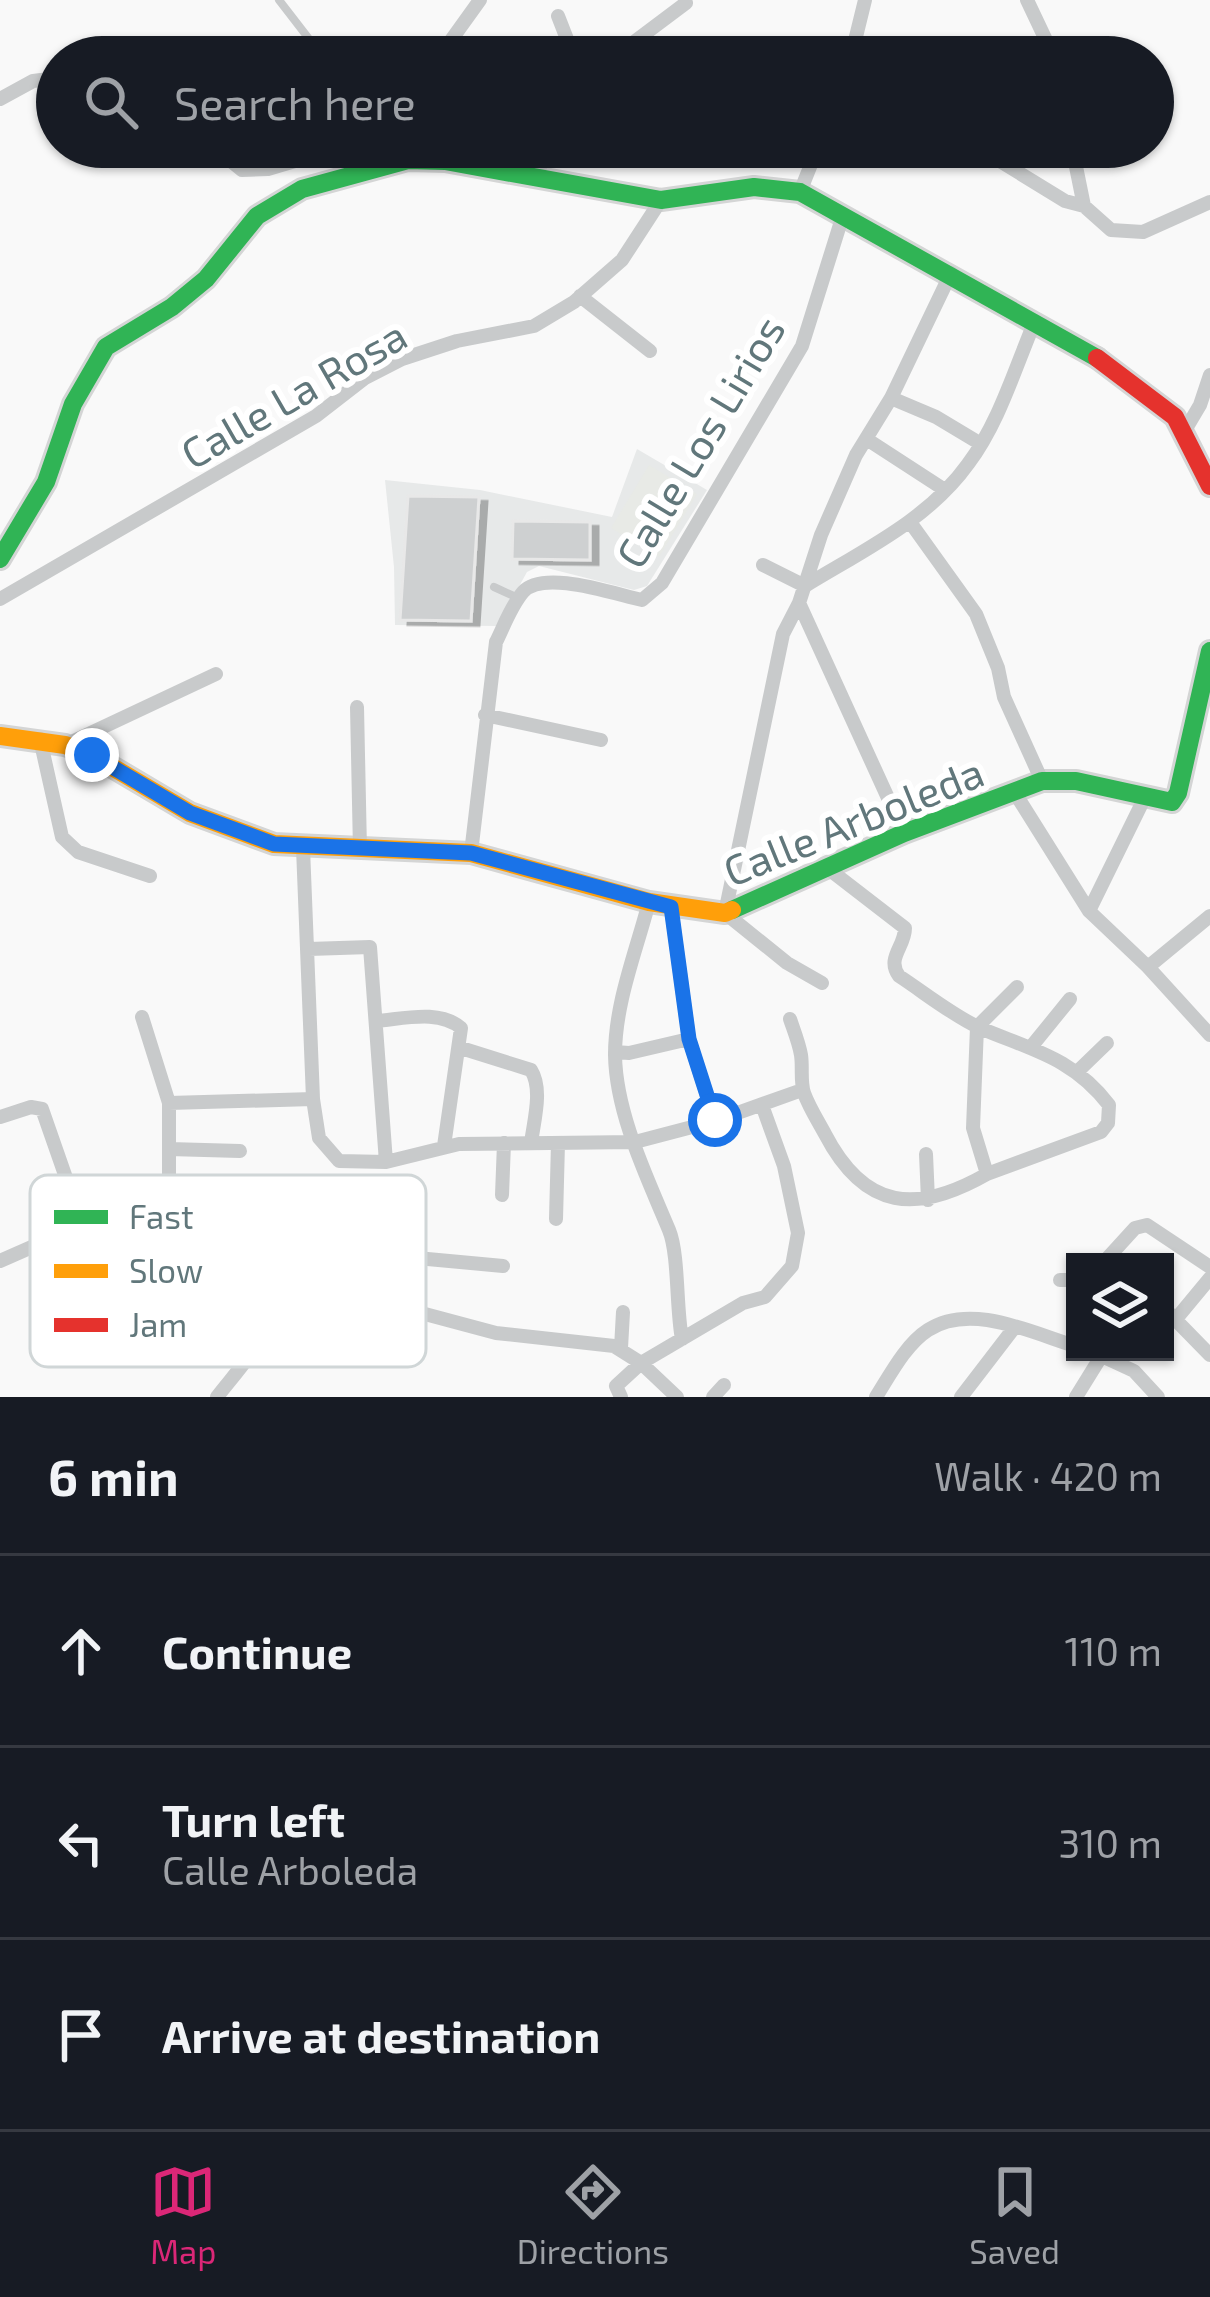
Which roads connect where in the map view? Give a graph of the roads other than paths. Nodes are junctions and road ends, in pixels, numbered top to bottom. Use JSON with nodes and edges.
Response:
{"nodes":[{"id":1,"x":279,"y":0,"type":"edge"},
{"id":2,"x":480,"y":0,"type":"edge"},
{"id":3,"x":865,"y":0,"type":"edge"},
{"id":4,"x":1027,"y":0,"type":"edge"},
{"id":5,"x":687,"y":1,"type":"edge"},
{"id":6,"x":558,"y":16,"type":"dead end"},
{"id":7,"x":307,"y":36,"type":"edge"},
{"id":8,"x":454,"y":36,"type":"edge"},
{"id":9,"x":566,"y":36,"type":"edge"},
{"id":10,"x":641,"y":36,"type":"edge"},
{"id":11,"x":856,"y":36,"type":"edge"},
{"id":12,"x":1044,"y":36,"type":"edge"},
{"id":13,"x":36,"y":81,"type":"edge"},
{"id":14,"x":0,"y":99,"type":"edge"},
{"id":15,"x":240,"y":168,"type":"edge"},
{"id":16,"x":271,"y":168,"type":"edge"},
{"id":17,"x":361,"y":168,"type":"edge"},
{"id":18,"x":485,"y":168,"type":"edge"},
{"id":19,"x":540,"y":168,"type":"edge"},
{"id":20,"x":810,"y":168,"type":"edge"},
{"id":21,"x":1011,"y":168,"type":"edge"},
{"id":22,"x":1076,"y":168,"type":"edge"},
{"id":23,"x":536,"y":177,"type":"junction"},
{"id":24,"x":800,"y":192,"type":"junction"},
{"id":25,"x":661,"y":200,"type":"junction"},
{"id":26,"x":1210,"y":202,"type":"edge"},
{"id":27,"x":1084,"y":206,"type":"junction"},
{"id":28,"x":843,"y":215,"type":"junction"},
{"id":29,"x":951,"y":273,"type":"junction"},
{"id":30,"x":580,"y":296,"type":"junction"},
{"id":31,"x":1036,"y":321,"type":"junction"},
{"id":32,"x":650,"y":352,"type":"dead end"},
{"id":33,"x":1210,"y":375,"type":"edge"},
{"id":34,"x":891,"y":398,"type":"junction"},
{"id":35,"x":1184,"y":432,"type":"junction"},
{"id":36,"x":868,"y":440,"type":"junction"},
{"id":37,"x":981,"y":444,"type":"junction"},
{"id":38,"x":1210,"y":486,"type":"edge"},
{"id":39,"x":945,"y":490,"type":"junction"},
{"id":40,"x":910,"y":522,"type":"junction"},
{"id":41,"x":0,"y":559,"type":"edge"},
{"id":42,"x":763,"y":565,"type":"dead end"},
{"id":43,"x":805,"y":586,"type":"junction"},
{"id":44,"x":494,"y":587,"type":"dead end"},
{"id":45,"x":0,"y":599,"type":"edge"},
{"id":46,"x":519,"y":599,"type":"junction"},
{"id":47,"x":799,"y":603,"type":"junction"},
{"id":48,"x":1210,"y":651,"type":"edge"},
{"id":49,"x":216,"y":674,"type":"dead end"},
{"id":50,"x":357,"y":707,"type":"dead end"},
{"id":51,"x":485,"y":715,"type":"junction"},
{"id":52,"x":0,"y":736,"type":"edge"},
{"id":53,"x":40,"y":739,"type":"junction"},
{"id":54,"x":601,"y":740,"type":"dead end"},
{"id":55,"x":65,"y":745,"type":"junction"},
{"id":56,"x":1042,"y":781,"type":"junction"},
{"id":57,"x":1015,"y":793,"type":"junction"},
{"id":58,"x":1145,"y":797,"type":"junction"},
{"id":59,"x":904,"y":833,"type":"junction"},
{"id":60,"x":303,"y":848,"type":"junction"},
{"id":61,"x":360,"y":850,"type":"junction"},
{"id":62,"x":471,"y":853,"type":"junction"},
{"id":63,"x":826,"y":867,"type":"junction"},
{"id":64,"x":150,"y":877,"type":"dead end"},
{"id":65,"x":649,"y":902,"type":"junction"},
{"id":66,"x":671,"y":907,"type":"junction"},
{"id":67,"x":1089,"y":910,"type":"junction"},
{"id":68,"x":725,"y":914,"type":"junction"},
{"id":69,"x":1210,"y":916,"type":"edge"},
{"id":70,"x":309,"y":949,"type":"junction"},
{"id":71,"x":1148,"y":967,"type":"junction"},
{"id":72,"x":822,"y":983,"type":"dead end"},
{"id":73,"x":1017,"y":987,"type":"dead end"},
{"id":74,"x":1070,"y":999,"type":"dead end"},
{"id":75,"x":142,"y":1017,"type":"dead end"},
{"id":76,"x":790,"y":1019,"type":"dead end"},
{"id":77,"x":376,"y":1021,"type":"junction"},
{"id":78,"x":977,"y":1027,"type":"junction"},
{"id":79,"x":1210,"y":1035,"type":"edge"},
{"id":80,"x":689,"y":1039,"type":"junction"},
{"id":81,"x":1107,"y":1043,"type":"dead end"},
{"id":82,"x":1031,"y":1047,"type":"junction"},
{"id":83,"x":460,"y":1048,"type":"junction"},
{"id":84,"x":615,"y":1052,"type":"junction"},
{"id":85,"x":1077,"y":1072,"type":"junction"},
{"id":86,"x":802,"y":1090,"type":"junction"},
{"id":87,"x":313,"y":1099,"type":"junction"},
{"id":88,"x":169,"y":1103,"type":"junction"},
{"id":89,"x":762,"y":1105,"type":"junction"},
{"id":90,"x":0,"y":1117,"type":"edge"},
{"id":91,"x":715,"y":1120,"type":"junction"},
{"id":92,"x":635,"y":1142,"type":"junction"},
{"id":93,"x":504,"y":1143,"type":"junction"},
{"id":94,"x":531,"y":1143,"type":"junction"},
{"id":95,"x":559,"y":1143,"type":"junction"},
{"id":96,"x":444,"y":1146,"type":"junction"},
{"id":97,"x":169,"y":1149,"type":"junction"},
{"id":98,"x":239,"y":1151,"type":"dead end"},
{"id":99,"x":926,"y":1154,"type":"dead end"},
{"id":100,"x":386,"y":1162,"type":"junction"},
{"id":101,"x":987,"y":1174,"type":"junction"},
{"id":102,"x":65,"y":1175,"type":"edge"},
{"id":103,"x":169,"y":1175,"type":"edge"},
{"id":104,"x":502,"y":1195,"type":"dead end"},
{"id":105,"x":928,"y":1201,"type":"junction"},
{"id":106,"x":556,"y":1219,"type":"dead end"},
{"id":107,"x":30,"y":1248,"type":"edge"},
{"id":108,"x":1112,"y":1253,"type":"edge"},
{"id":109,"x":426,"y":1259,"type":"edge"},
{"id":110,"x":0,"y":1261,"type":"edge"},
{"id":111,"x":503,"y":1266,"type":"dead end"},
{"id":112,"x":1210,"y":1267,"type":"edge"},
{"id":113,"x":1210,"y":1278,"type":"edge"},
{"id":114,"x":1174,"y":1311,"type":"edge"},
{"id":115,"x":623,"y":1312,"type":"dead end"},
{"id":116,"x":426,"y":1314,"type":"edge"},
{"id":117,"x":1174,"y":1317,"type":"edge"},
{"id":118,"x":1014,"y":1328,"type":"junction"},
{"id":119,"x":682,"y":1339,"type":"junction"},
{"id":120,"x":1066,"y":1343,"type":"edge"},
{"id":121,"x":621,"y":1348,"type":"junction"},
{"id":122,"x":1210,"y":1355,"type":"edge"},
{"id":123,"x":1094,"y":1361,"type":"edge"},
{"id":124,"x":1114,"y":1361,"type":"edge"},
{"id":125,"x":640,"y":1364,"type":"junction"},
{"id":126,"x":240,"y":1367,"type":"edge"},
{"id":127,"x":217,"y":1397,"type":"edge"},
{"id":128,"x":621,"y":1397,"type":"edge"},
{"id":129,"x":677,"y":1397,"type":"edge"},
{"id":130,"x":876,"y":1397,"type":"edge"},
{"id":131,"x":962,"y":1397,"type":"edge"},
{"id":132,"x":1076,"y":1397,"type":"edge"},
{"id":133,"x":1158,"y":1397,"type":"edge"}],
"edges":[{"from":1,"to":7,"type":"lane"},
{"from":2,"to":8,"type":"street"},
{"from":3,"to":11,"type":"street"},
{"from":4,"to":12,"type":"street"},
{"from":5,"to":10,"type":"street"},
{"from":6,"to":9,"type":"street"},
{"from":13,"to":14,"type":"street"},
{"from":15,"to":16,"type":"street"},
{"from":17,"to":41,"type":"street"},
{"from":18,"to":23,"type":"street"},
{"from":19,"to":23,"type":"street"},
{"from":20,"to":24,"type":"street"},
{"from":21,"to":27,"type":"street"},
{"from":22,"to":27,"type":"street"},
{"from":23,"to":25,"type":"street"},
{"from":24,"to":25,"type":"street"},
{"from":24,"to":28,"type":"street"},
{"from":25,"to":30,"type":"street","name":"Calle La Rosa"},
{"from":26,"to":27,"type":"street"},
{"from":28,"to":29,"type":"street"},
{"from":28,"to":46,"type":"street","name":"Calle Los Lirios"},
{"from":29,"to":31,"type":"street"},
{"from":29,"to":34,"type":"street"},
{"from":30,"to":32,"type":"street"},
{"from":30,"to":45,"type":"street","name":"Calle La Rosa"},
{"from":31,"to":35,"type":"street"},
{"from":31,"to":37,"type":"street"},
{"from":33,"to":35,"type":"street"},
{"from":34,"to":36,"type":"street"},
{"from":34,"to":37,"type":"street"},
{"from":35,"to":38,"type":"street"},
{"from":36,"to":39,"type":"street"},
{"from":36,"to":43,"type":"street"},
{"from":37,"to":39,"type":"street"},
{"from":39,"to":40,"type":"street"},
{"from":40,"to":43,"type":"street"},
{"from":40,"to":56,"type":"street"},
{"from":42,"to":43,"type":"street"},
{"from":43,"to":47,"type":"street"},
{"from":44,"to":46,"type":"lane"},
{"from":46,"to":51,"type":"street"},
{"from":47,"to":59,"type":"street"},
{"from":47,"to":68,"type":"street"},
{"from":48,"to":58,"type":"street"},
{"from":49,"to":55,"type":"street"},
{"from":50,"to":61,"type":"street"},
{"from":51,"to":54,"type":"street"},
{"from":51,"to":62,"type":"street"},
{"from":52,"to":53,"type":"street","name":"Calle Arboleda"},
{"from":53,"to":55,"type":"street","name":"Calle Arboleda"},
{"from":53,"to":64,"type":"street"},
{"from":55,"to":60,"type":"street","name":"Calle Arboleda"},
{"from":56,"to":57,"type":"street","name":"Calle Arboleda"},
{"from":56,"to":58,"type":"street","name":"Calle Arboleda"},
{"from":57,"to":59,"type":"street","name":"Calle Arboleda"},
{"from":57,"to":67,"type":"street"},
{"from":58,"to":67,"type":"street"},
{"from":59,"to":63,"type":"street","name":"Calle Arboleda"},
{"from":60,"to":61,"type":"street","name":"Calle Arboleda"},
{"from":60,"to":70,"type":"street"},
{"from":61,"to":62,"type":"street","name":"Calle Arboleda"},
{"from":62,"to":65,"type":"street","name":"Calle Arboleda"},
{"from":63,"to":68,"type":"street","name":"Calle Arboleda"},
{"from":63,"to":78,"type":"street"},
{"from":65,"to":66,"type":"street","name":"Calle Arboleda"},
{"from":65,"to":84,"type":"street"},
{"from":66,"to":68,"type":"street","name":"Calle Arboleda"},
{"from":66,"to":80,"type":"street"},
{"from":67,"to":71,"type":"street"},
{"from":68,"to":72,"type":"street"},
{"from":69,"to":71,"type":"street"},
{"from":70,"to":77,"type":"street"},
{"from":70,"to":87,"type":"street"},
{"from":71,"to":79,"type":"street"},
{"from":73,"to":78,"type":"street"},
{"from":74,"to":82,"type":"street"},
{"from":75,"to":88,"type":"street"},
{"from":76,"to":86,"type":"street"},
{"from":77,"to":83,"type":"street"},
{"from":77,"to":100,"type":"street"},
{"from":78,"to":82,"type":"street"},
{"from":78,"to":101,"type":"street"},
{"from":80,"to":84,"type":"street"},
{"from":80,"to":91,"type":"street"},
{"from":81,"to":85,"type":"street"},
{"from":82,"to":85,"type":"street"},
{"from":83,"to":94,"type":"street"},
{"from":83,"to":96,"type":"street"},
{"from":84,"to":92,"type":"street"},
{"from":85,"to":101,"type":"street"},
{"from":86,"to":89,"type":"street"},
{"from":86,"to":105,"type":"street"},
{"from":87,"to":88,"type":"street"},
{"from":87,"to":100,"type":"street"},
{"from":88,"to":97,"type":"street"},
{"from":89,"to":91,"type":"street"},
{"from":89,"to":119,"type":"street"},
{"from":90,"to":102,"type":"street"},
{"from":91,"to":92,"type":"street"},
{"from":92,"to":95,"type":"street"},
{"from":92,"to":119,"type":"street"},
{"from":93,"to":94,"type":"street"},
{"from":93,"to":96,"type":"street"},
{"from":93,"to":104,"type":"street"},
{"from":94,"to":95,"type":"street"},
{"from":95,"to":106,"type":"street"},
{"from":96,"to":100,"type":"street"},
{"from":97,"to":98,"type":"street"},
{"from":97,"to":103,"type":"street"},
{"from":99,"to":105,"type":"street"},
{"from":101,"to":105,"type":"street"},
{"from":107,"to":110,"type":"street"},
{"from":108,"to":112,"type":"street"},
{"from":109,"to":111,"type":"street"},
{"from":113,"to":114,"type":"street"},
{"from":115,"to":121,"type":"street"},
{"from":116,"to":121,"type":"street"},
{"from":117,"to":122,"type":"street"},
{"from":118,"to":120,"type":"street"},
{"from":118,"to":130,"type":"street"},
{"from":118,"to":131,"type":"street"},
{"from":119,"to":125,"type":"street"},
{"from":121,"to":125,"type":"street"},
{"from":123,"to":132,"type":"street"},
{"from":124,"to":133,"type":"street"},
{"from":125,"to":128,"type":"street"},
{"from":125,"to":129,"type":"street"},
{"from":126,"to":127,"type":"street"}]}
